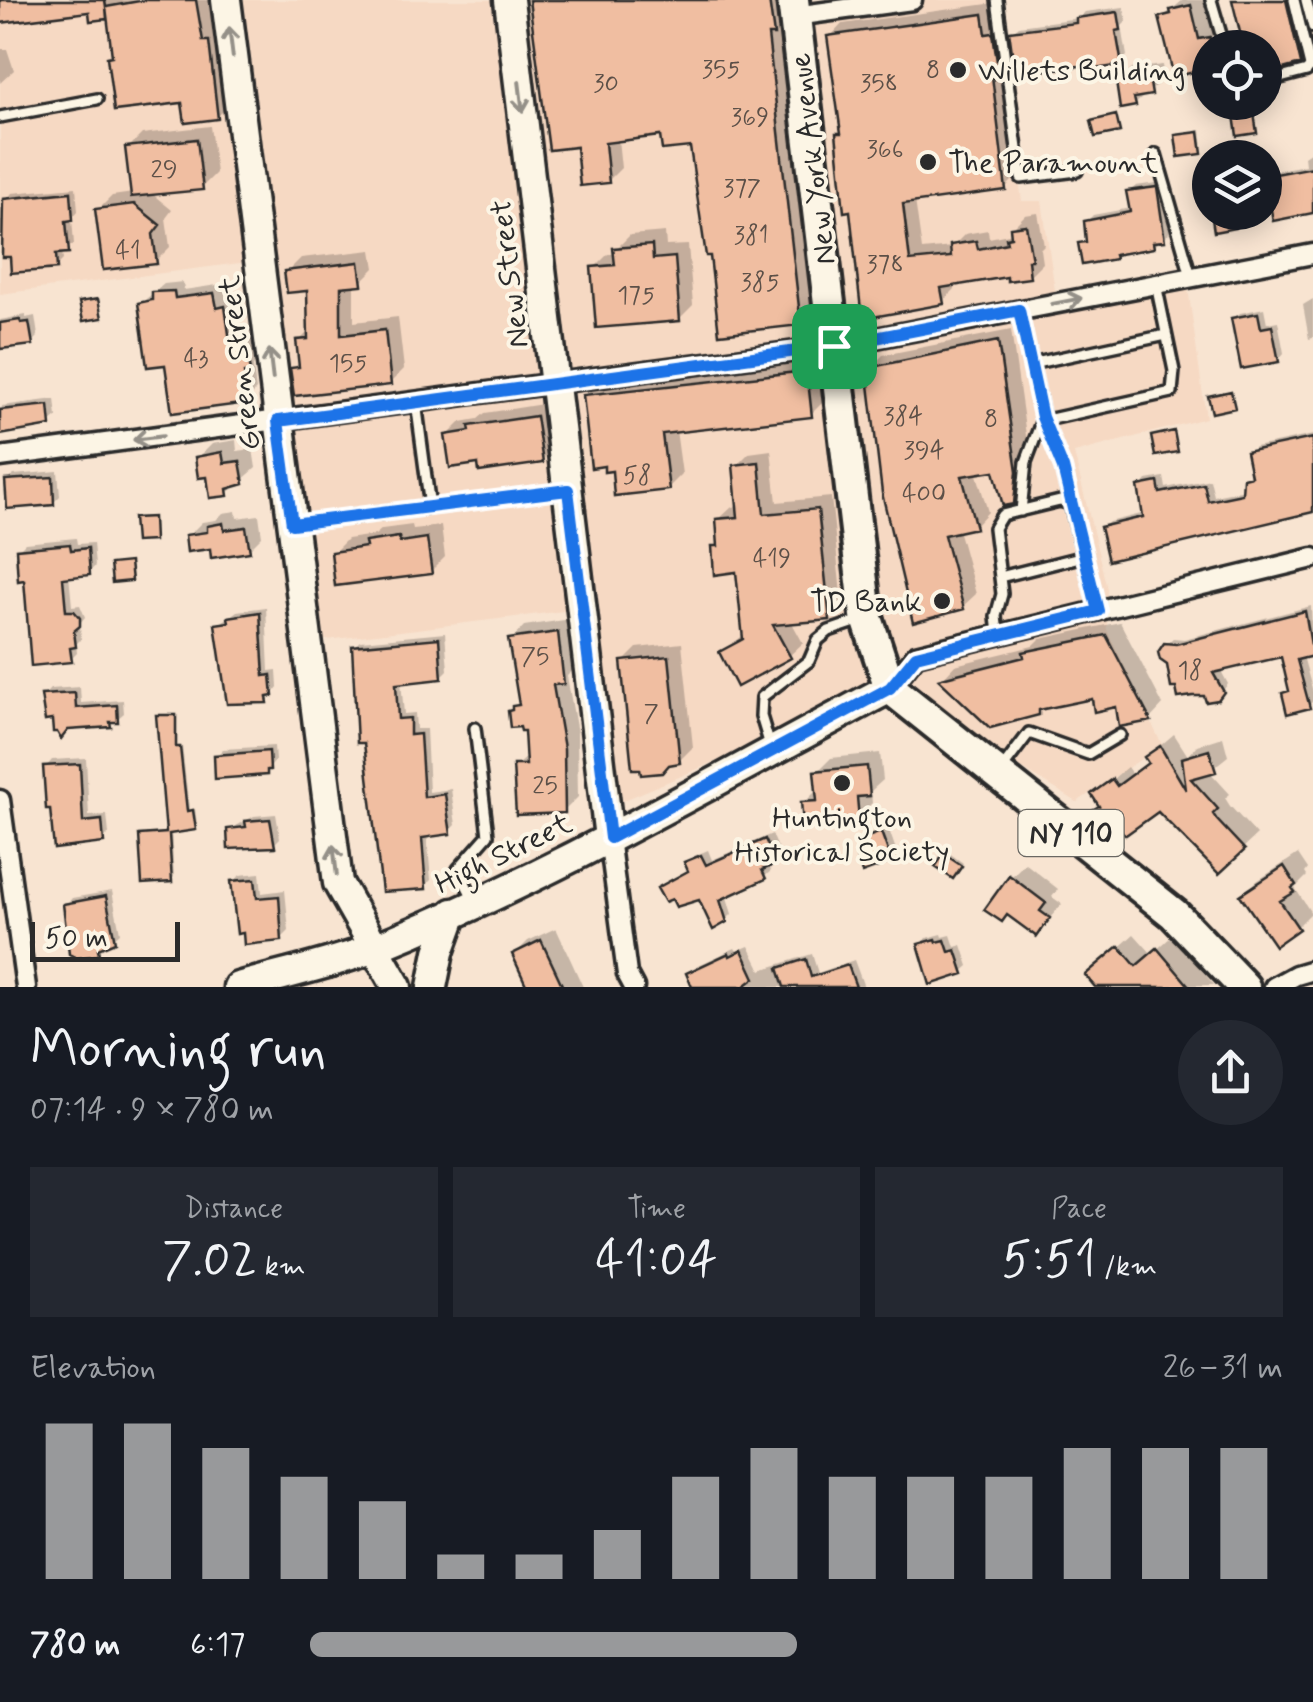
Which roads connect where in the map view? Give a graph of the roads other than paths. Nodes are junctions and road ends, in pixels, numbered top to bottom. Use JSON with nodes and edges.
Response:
{"nodes":[{"id":1,"x":226,"y":0,"type":"edge"},
{"id":2,"x":509,"y":0,"type":"edge"},
{"id":3,"x":912,"y":0,"type":"edge"},
{"id":4,"x":997,"y":0,"type":"edge"},
{"id":5,"x":1211,"y":0,"type":"edge"},
{"id":6,"x":1294,"y":0,"type":"edge"},
{"id":7,"x":1306,"y":0,"type":"edge"},
{"id":8,"x":794,"y":8,"type":"edge"},
{"id":9,"x":1313,"y":28,"type":"edge"},
{"id":10,"x":1220,"y":30,"type":"edge"},
{"id":11,"x":1282,"y":78,"type":"edge"},
{"id":12,"x":98,"y":99,"type":"dead end"},
{"id":13,"x":0,"y":116,"type":"edge"},
{"id":14,"x":1156,"y":154,"type":"dead end"},
{"id":15,"x":1077,"y":171,"type":"dead end"},
{"id":16,"x":1313,"y":254,"type":"edge"},
{"id":17,"x":1191,"y":277,"type":"junction"},
{"id":18,"x":1156,"y":284,"type":"junction"},
{"id":19,"x":1019,"y":310,"type":"junction"},
{"id":20,"x":1166,"y":335,"type":"junction"},
{"id":21,"x":834,"y":346,"type":"junction"},
{"id":22,"x":1031,"y":364,"type":"junction"},
{"id":23,"x":555,"y":381,"type":"junction"},
{"id":24,"x":416,"y":402,"type":"junction"},
{"id":25,"x":1042,"y":417,"type":"junction"},
{"id":26,"x":278,"y":421,"type":"junction"},
{"id":27,"x":0,"y":457,"type":"edge"},
{"id":28,"x":568,"y":490,"type":"junction"},
{"id":29,"x":1070,"y":504,"type":"junction"},
{"id":30,"x":430,"y":507,"type":"junction"},
{"id":31,"x":1021,"y":510,"type":"junction"},
{"id":32,"x":292,"y":524,"type":"junction"},
{"id":33,"x":1084,"y":556,"type":"junction"},
{"id":34,"x":1313,"y":558,"type":"edge"},
{"id":35,"x":1000,"y":576,"type":"junction"},
{"id":36,"x":1098,"y":611,"type":"junction"},
{"id":37,"x":867,"y":618,"type":"junction"},
{"id":38,"x":998,"y":635,"type":"junction"},
{"id":39,"x":890,"y":688,"type":"junction"},
{"id":40,"x":475,"y":728,"type":"dead end"},
{"id":41,"x":1120,"y":735,"type":"dead end"},
{"id":42,"x":772,"y":751,"type":"junction"},
{"id":43,"x":998,"y":774,"type":"junction"},
{"id":44,"x":0,"y":800,"type":"edge"},
{"id":45,"x":610,"y":838,"type":"junction"},
{"id":46,"x":464,"y":908,"type":"junction"},
{"id":47,"x":374,"y":948,"type":"junction"},
{"id":48,"x":1313,"y":970,"type":"edge"},
{"id":49,"x":26,"y":987,"type":"edge"},
{"id":50,"x":238,"y":987,"type":"edge"},
{"id":51,"x":397,"y":987,"type":"edge"},
{"id":52,"x":432,"y":987,"type":"edge"},
{"id":53,"x":634,"y":987,"type":"edge"},
{"id":54,"x":1244,"y":987,"type":"edge"},
{"id":55,"x":1274,"y":987,"type":"edge"}],
"edges":[{"from":26,"to":1,"type":"street","name":"Green Street","one_way":true},
{"from":2,"to":23,"type":"street","name":"New Street","one_way":true},
{"from":3,"to":8,"type":"street"},
{"from":4,"to":15,"type":"lane"},
{"from":5,"to":10,"type":"lane"},
{"from":6,"to":11,"type":"lane"},
{"from":7,"to":9,"type":"lane"},
{"from":8,"to":21,"type":"main road","name":"New York Avenue"},
{"from":12,"to":13,"type":"lane"},
{"from":14,"to":17,"type":"lane"},
{"from":16,"to":17,"type":"street"},
{"from":17,"to":18,"type":"street"},
{"from":19,"to":18,"type":"street","one_way":true},
{"from":18,"to":20,"type":"lane"},
{"from":19,"to":21,"type":"street"},
{"from":19,"to":22,"type":"lane"},
{"from":20,"to":22,"type":"lane"},
{"from":20,"to":25,"type":"lane"},
{"from":21,"to":23,"type":"street"},
{"from":21,"to":37,"type":"main road","name":"New York Avenue"},
{"from":22,"to":25,"type":"lane"},
{"from":23,"to":24,"type":"street"},
{"from":23,"to":28,"type":"street","name":"New Street"},
{"from":24,"to":26,"type":"street"},
{"from":24,"to":30,"type":"lane"},
{"from":25,"to":29,"type":"lane"},
{"from":25,"to":31,"type":"lane"},
{"from":26,"to":27,"type":"street","one_way":true},
{"from":26,"to":32,"type":"street","name":"Green Street"},
{"from":28,"to":30,"type":"lane"},
{"from":28,"to":45,"type":"street","name":"New Street"},
{"from":29,"to":31,"type":"lane"},
{"from":29,"to":33,"type":"lane"},
{"from":30,"to":32,"type":"lane"},
{"from":31,"to":35,"type":"lane"},
{"from":47,"to":32,"type":"street","name":"Green Street","one_way":true},
{"from":33,"to":35,"type":"lane"},
{"from":33,"to":36,"type":"lane"},
{"from":34,"to":36,"type":"street"},
{"from":35,"to":38,"type":"lane"},
{"from":36,"to":38,"type":"street"},
{"from":37,"to":39,"type":"main road","name":"New York Avenue"},
{"from":37,"to":42,"type":"lane"},
{"from":38,"to":39,"type":"street"},
{"from":39,"to":42,"type":"street","name":"High Street"},
{"from":39,"to":43,"type":"main road","number":"NY 110"},
{"from":40,"to":46,"type":"lane"},
{"from":41,"to":43,"type":"lane"},
{"from":42,"to":45,"type":"street","name":"High Street"},
{"from":43,"to":54,"type":"main road","number":"NY 110"},
{"from":44,"to":49,"type":"street"},
{"from":45,"to":46,"type":"street","name":"High Street"},
{"from":45,"to":53,"type":"street"},
{"from":46,"to":47,"type":"street","name":"High Street"},
{"from":46,"to":52,"type":"street"},
{"from":47,"to":50,"type":"street","name":"High Street"},
{"from":47,"to":51,"type":"street","name":"Green Street"},
{"from":48,"to":55,"type":"street"}]}
